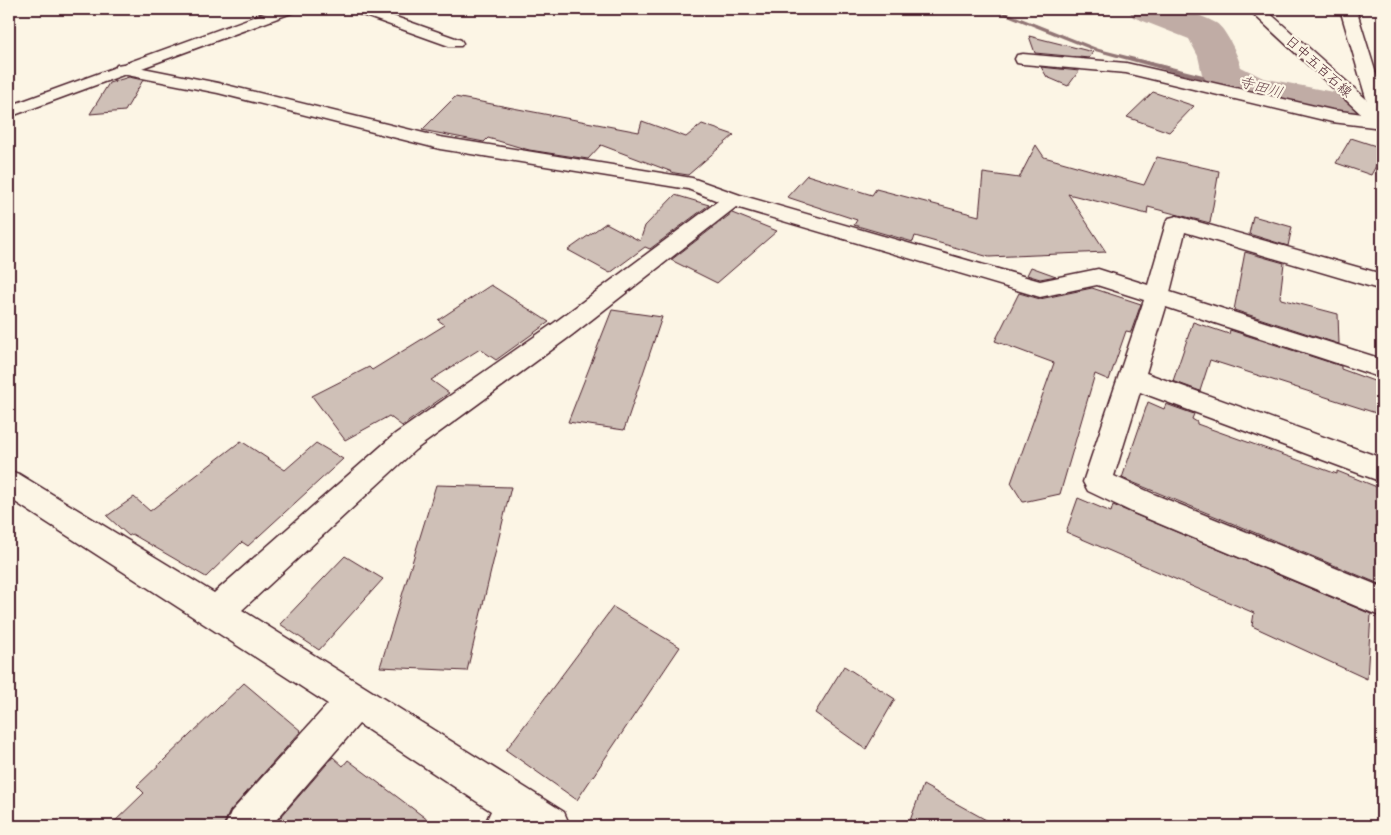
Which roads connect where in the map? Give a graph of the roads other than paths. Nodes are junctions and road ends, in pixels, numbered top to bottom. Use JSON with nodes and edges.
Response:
{"nodes":[{"id":1,"x":289,"y":9,"type":"edge"},
{"id":2,"x":359,"y":9,"type":"edge"},
{"id":3,"x":1256,"y":9,"type":"edge"},
{"id":4,"x":1348,"y":9,"type":"edge"},
{"id":5,"x":455,"y":43,"type":"dead end"},
{"id":6,"x":1023,"y":59,"type":"dead end"},
{"id":7,"x":123,"y":69,"type":"junction"},
{"id":8,"x":9,"y":112,"type":"edge"},
{"id":9,"x":1382,"y":122,"type":"edge"},
{"id":10,"x":732,"y":199,"type":"junction"},
{"id":11,"x":1382,"y":282,"type":"edge"},
{"id":12,"x":1157,"y":297,"type":"junction"},
{"id":13,"x":1382,"y":368,"type":"edge"},
{"id":14,"x":1131,"y":378,"type":"junction"},
{"id":15,"x":1382,"y":470,"type":"edge"},
{"id":16,"x":9,"y":483,"type":"edge"},
{"id":17,"x":1382,"y":602,"type":"edge"},
{"id":18,"x":216,"y":612,"type":"junction"},
{"id":19,"x":354,"y":701,"type":"junction"},
{"id":20,"x":511,"y":816,"type":"edge"},
{"id":21,"x":245,"y":826,"type":"edge"},
{"id":22,"x":550,"y":826,"type":"edge"}],
"edges":[{"from":1,"to":7,"type":"street"},
{"from":2,"to":5,"type":"street"},
{"from":3,"to":9,"type":"street","name":"日中五百石線"},
{"from":4,"to":9,"type":"street"},
{"from":6,"to":9,"type":"street"},
{"from":7,"to":8,"type":"street"},
{"from":7,"to":10,"type":"street"},
{"from":10,"to":12,"type":"street"},
{"from":10,"to":18,"type":"street"},
{"from":11,"to":12,"type":"street"},
{"from":12,"to":13,"type":"street"},
{"from":12,"to":14,"type":"street"},
{"from":14,"to":15,"type":"street"},
{"from":14,"to":17,"type":"street"},
{"from":16,"to":18,"type":"street"},
{"from":18,"to":19,"type":"street"},
{"from":19,"to":20,"type":"street"},
{"from":19,"to":21,"type":"street"},
{"from":20,"to":22,"type":"street"}]}
